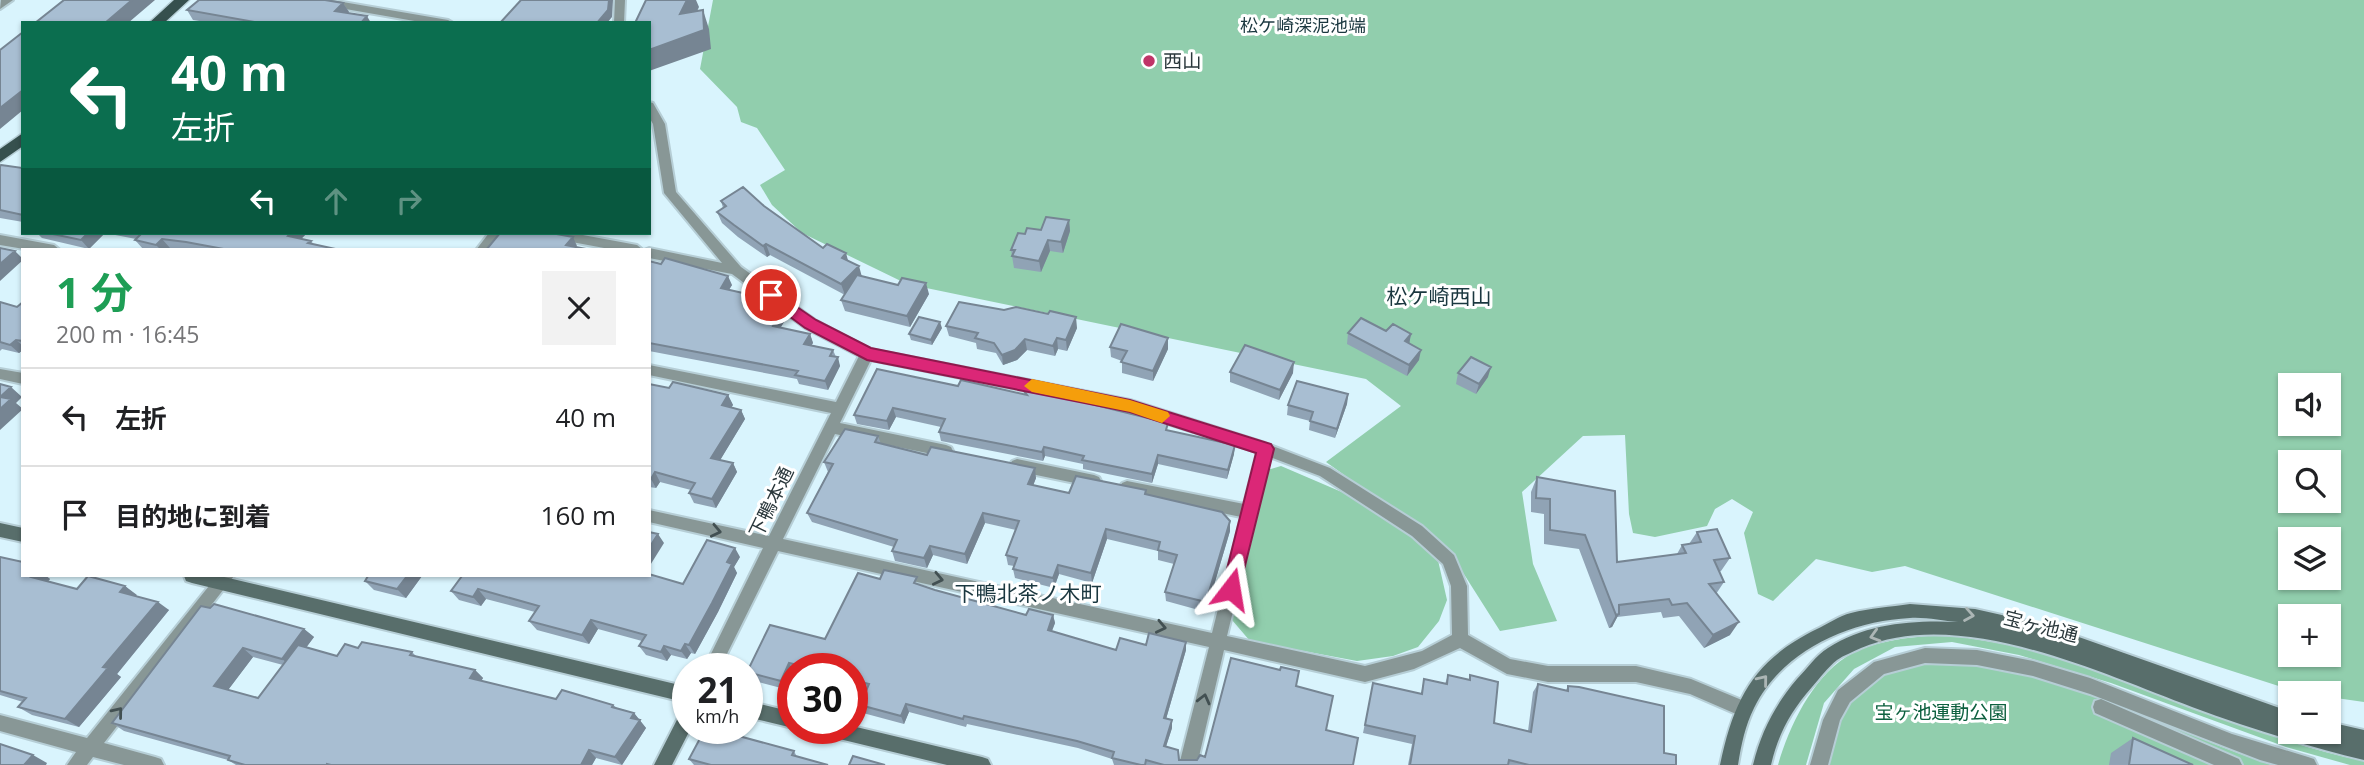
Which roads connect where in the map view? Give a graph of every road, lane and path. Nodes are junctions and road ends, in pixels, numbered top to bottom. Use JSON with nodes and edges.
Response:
{"nodes":[{"id":1,"x":8,"y":0,"type":"edge"},
{"id":2,"x":182,"y":0,"type":"edge"},
{"id":3,"x":311,"y":0,"type":"edge"},
{"id":4,"x":620,"y":0,"type":"edge"},
{"id":5,"x":0,"y":6,"type":"edge"},
{"id":6,"x":158,"y":21,"type":"edge"},
{"id":7,"x":437,"y":21,"type":"edge"},
{"id":8,"x":619,"y":21,"type":"edge"},
{"id":9,"x":651,"y":110,"type":"edge"},
{"id":10,"x":21,"y":140,"type":"edge"},
{"id":11,"x":651,"y":147,"type":"edge"},
{"id":12,"x":665,"y":150,"type":"junction"},
{"id":13,"x":0,"y":157,"type":"edge"},
{"id":14,"x":560,"y":235,"type":"edge"},
{"id":15,"x":0,"y":240,"type":"edge"},
{"id":16,"x":43,"y":248,"type":"edge"},
{"id":17,"x":627,"y":248,"type":"edge"},
{"id":18,"x":651,"y":253,"type":"edge"},
{"id":19,"x":736,"y":270,"type":"junction"},
{"id":20,"x":867,"y":354,"type":"junction"},
{"id":21,"x":651,"y":370,"type":"edge"},
{"id":22,"x":0,"y":374,"type":"edge"},
{"id":23,"x":21,"y":379,"type":"edge"},
{"id":24,"x":840,"y":409,"type":"junction"},
{"id":25,"x":831,"y":427,"type":"junction"},
{"id":26,"x":1265,"y":449,"type":"junction"},
{"id":27,"x":966,"y":455,"type":"edge"},
{"id":28,"x":1007,"y":463,"type":"edge"},
{"id":29,"x":1250,"y":512,"type":"junction"},
{"id":30,"x":651,"y":516,"type":"edge"},
{"id":31,"x":0,"y":530,"type":"edge"},
{"id":32,"x":21,"y":535,"type":"edge"},
{"id":33,"x":774,"y":543,"type":"junction"},
{"id":34,"x":203,"y":577,"type":"edge"},
{"id":35,"x":224,"y":579,"type":"edge"},
{"id":36,"x":1219,"y":639,"type":"junction"},
{"id":37,"x":1460,"y":639,"type":"junction"},
{"id":38,"x":719,"y":653,"type":"edge"},
{"id":39,"x":672,"y":691,"type":"edge"},
{"id":40,"x":2101,"y":706,"type":"dead end"},
{"id":41,"x":1742,"y":709,"type":"junction"},
{"id":42,"x":2278,"y":715,"type":"edge"},
{"id":43,"x":0,"y":723,"type":"edge"},
{"id":44,"x":2341,"y":733,"type":"edge"},
{"id":45,"x":868,"y":738,"type":"edge"},
{"id":46,"x":2364,"y":738,"type":"edge"},
{"id":47,"x":674,"y":744,"type":"edge"},
{"id":48,"x":90,"y":747,"type":"junction"},
{"id":49,"x":2364,"y":752,"type":"edge"},
{"id":50,"x":76,"y":765,"type":"edge"},
{"id":51,"x":155,"y":765,"type":"edge"},
{"id":52,"x":663,"y":765,"type":"edge"},
{"id":53,"x":982,"y":765,"type":"edge"},
{"id":54,"x":1188,"y":765,"type":"edge"},
{"id":55,"x":1729,"y":765,"type":"edge"},
{"id":56,"x":1762,"y":765,"type":"edge"},
{"id":57,"x":1819,"y":765,"type":"edge"},
{"id":58,"x":2233,"y":765,"type":"edge"},
{"id":59,"x":2308,"y":765,"type":"edge"}],
"edges":[{"from":1,"to":5,"type":"street"},
{"from":2,"to":6,"type":"main road"},
{"from":3,"to":7,"type":"street"},
{"from":4,"to":8,"type":"street"},
{"from":9,"to":12,"type":"street"},
{"from":10,"to":13,"type":"main road"},
{"from":11,"to":12,"type":"street"},
{"from":12,"to":19,"type":"street"},
{"from":14,"to":17,"type":"street"},
{"from":15,"to":16,"type":"street"},
{"from":18,"to":19,"type":"street"},
{"from":19,"to":20,"type":"street"},
{"from":20,"to":24,"type":"street","name":"下鴨本通"},
{"from":20,"to":26,"type":"street"},
{"from":21,"to":24,"type":"street"},
{"from":22,"to":23,"type":"street"},
{"from":24,"to":25,"type":"street","name":"下鴨本通"},
{"from":25,"to":27,"type":"street"},
{"from":25,"to":33,"type":"street","name":"下鴨本通"},
{"from":26,"to":29,"type":"street"},
{"from":26,"to":37,"type":"street"},
{"from":28,"to":29,"type":"street"},
{"from":29,"to":36,"type":"street"},
{"from":30,"to":33,"type":"street","one_way":true},
{"from":31,"to":32,"type":"street"},
{"from":33,"to":36,"type":"street","one_way":true},
{"from":33,"to":38,"type":"street","name":"下鴨本通"},
{"from":34,"to":35,"type":"street"},
{"from":35,"to":39,"type":"street"},
{"from":48,"to":35,"type":"street","one_way":true},
{"from":36,"to":37,"type":"street"},
{"from":54,"to":36,"type":"street","one_way":true},
{"from":37,"to":41,"type":"street"},
{"from":40,"to":58,"type":"street"},
{"from":41,"to":42,"type":"street","name":"宝ヶ池通","one_way":true},
{"from":41,"to":55,"type":"street","name":"宝ヶ池通"},
{"from":43,"to":48,"type":"street"},
{"from":44,"to":46,"type":"street"},
{"from":45,"to":53,"type":"street"},
{"from":47,"to":52,"type":"street"},
{"from":48,"to":50,"type":"street"},
{"from":48,"to":51,"type":"street"},
{"from":49,"to":56,"type":"street","name":"宝ヶ池通","one_way":true},
{"from":57,"to":59,"type":"street"}]}
